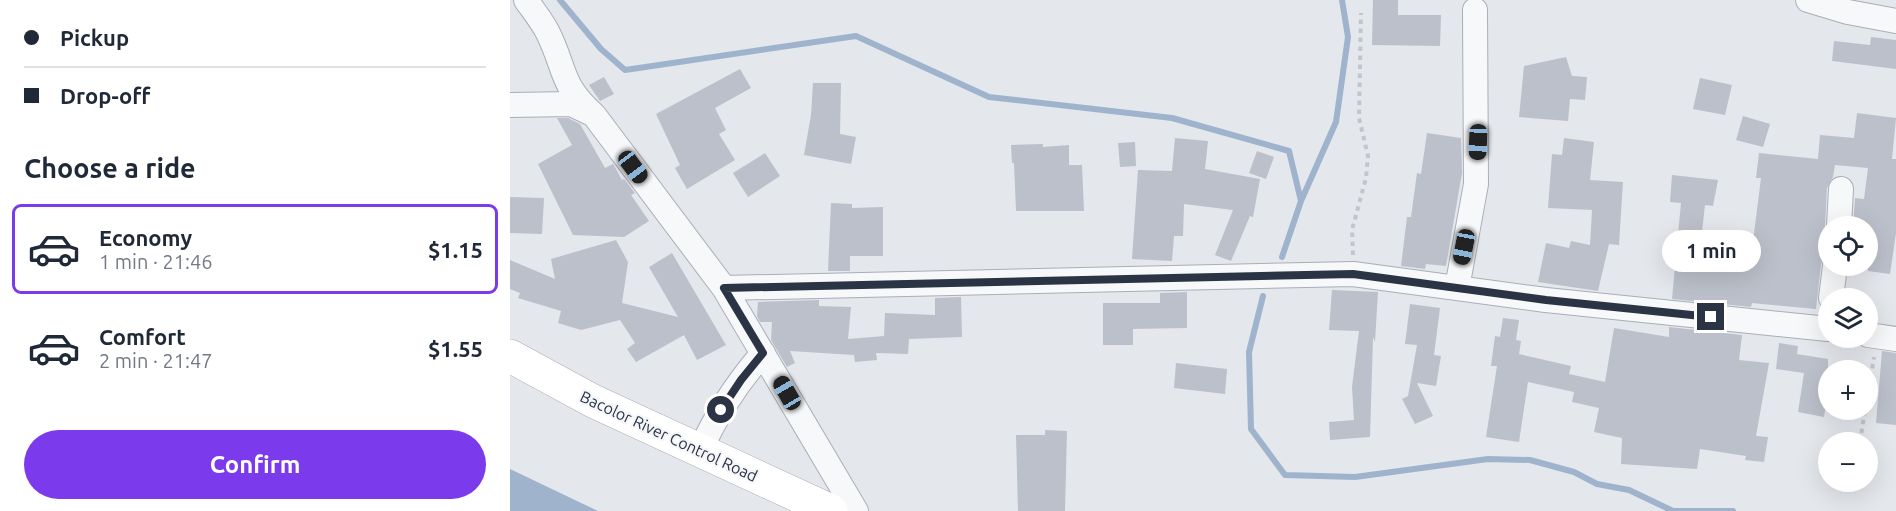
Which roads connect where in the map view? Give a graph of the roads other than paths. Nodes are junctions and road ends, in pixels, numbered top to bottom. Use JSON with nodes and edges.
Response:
{"nodes":[{"id":1,"x":526,"y":0,"type":"edge"},
{"id":2,"x":1808,"y":0,"type":"edge"},
{"id":3,"x":1475,"y":10,"type":"dead end"},
{"id":4,"x":1896,"y":21,"type":"edge"},
{"id":5,"x":510,"y":105,"type":"edge"},
{"id":6,"x":594,"y":115,"type":"junction"},
{"id":7,"x":1841,"y":189,"type":"dead end"},
{"id":8,"x":1840,"y":216,"type":"edge"},
{"id":9,"x":724,"y":288,"type":"junction"},
{"id":10,"x":1457,"y":288,"type":"junction"},
{"id":11,"x":1818,"y":328,"type":"edge"},
{"id":12,"x":763,"y":353,"type":"junction"},
{"id":13,"x":510,"y":356,"type":"edge"},
{"id":14,"x":700,"y":451,"type":"junction"},
{"id":15,"x":831,"y":511,"type":"edge"},
{"id":16,"x":856,"y":511,"type":"edge"}],
"edges":[{"from":1,"to":6,"type":"street"},
{"from":2,"to":4,"type":"street"},
{"from":3,"to":10,"type":"street"},
{"from":5,"to":6,"type":"street"},
{"from":6,"to":9,"type":"street"},
{"from":7,"to":8,"type":"street"},
{"from":9,"to":10,"type":"street"},
{"from":9,"to":12,"type":"street"},
{"from":10,"to":11,"type":"street"},
{"from":12,"to":14,"type":"street"},
{"from":12,"to":16,"type":"street"},
{"from":13,"to":14,"type":"street","name":"Bacolor River Control Road"},
{"from":14,"to":15,"type":"street","name":"Bacolor River Control Road"}]}
